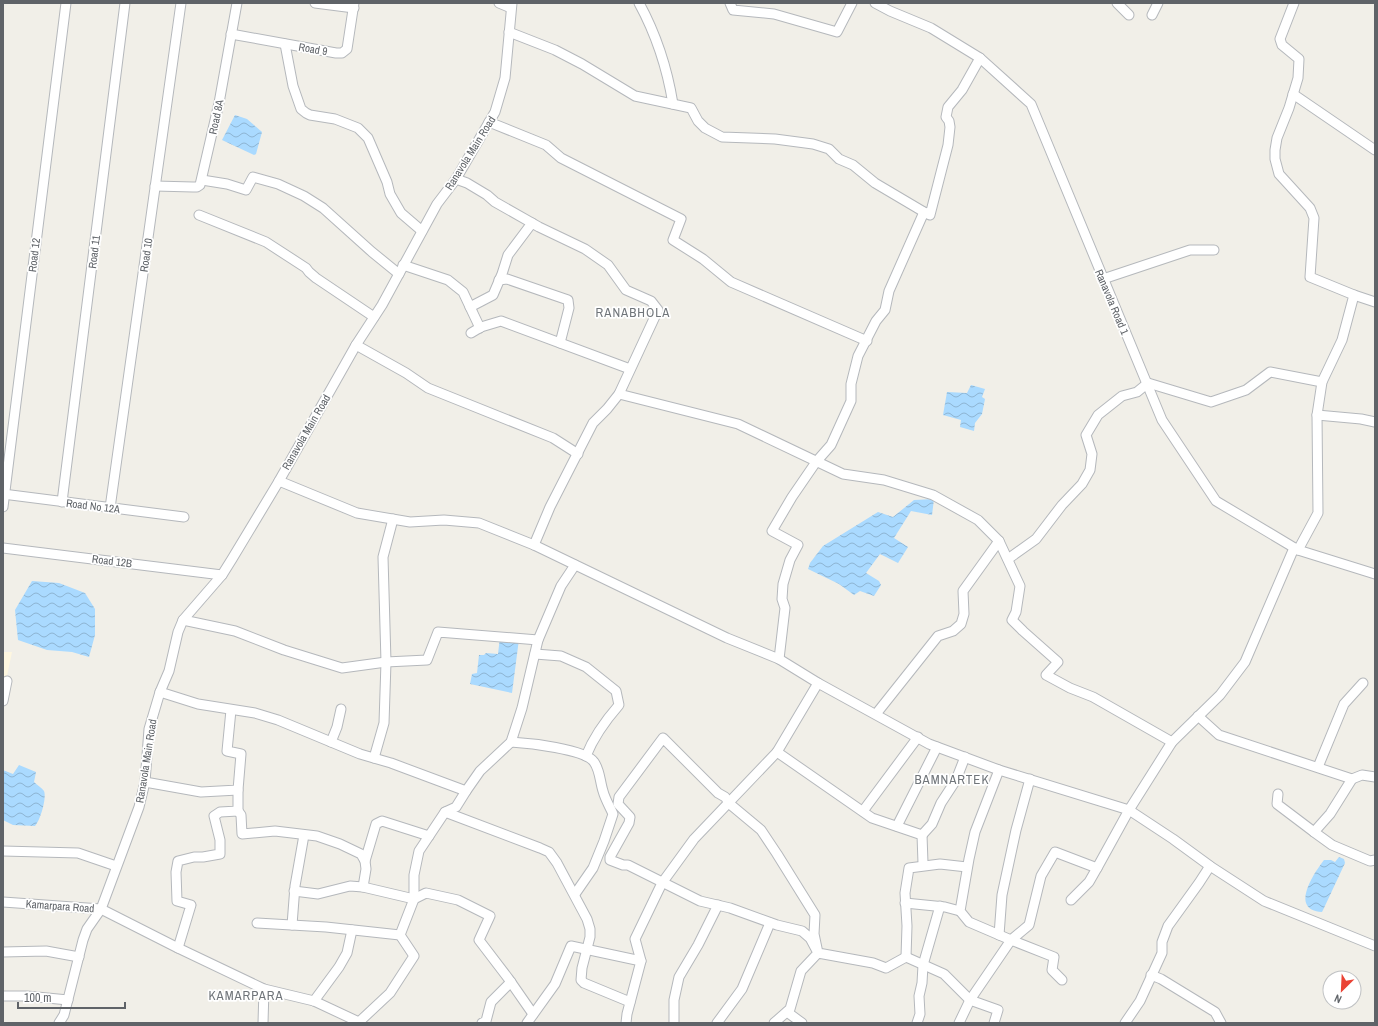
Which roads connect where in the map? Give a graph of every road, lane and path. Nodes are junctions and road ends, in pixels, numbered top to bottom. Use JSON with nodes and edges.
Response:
{"nodes":[{"id":1,"x":66,"y":3,"type":"edge"},
{"id":2,"x":125,"y":3,"type":"edge"},
{"id":3,"x":181,"y":3,"type":"edge"},
{"id":4,"x":238,"y":3,"type":"edge"},
{"id":5,"x":315,"y":3,"type":"edge"},
{"id":6,"x":498,"y":3,"type":"edge"},
{"id":7,"x":639,"y":3,"type":"edge"},
{"id":8,"x":730,"y":3,"type":"edge"},
{"id":9,"x":852,"y":3,"type":"edge"},
{"id":10,"x":875,"y":3,"type":"edge"},
{"id":11,"x":1117,"y":3,"type":"edge"},
{"id":12,"x":1158,"y":3,"type":"edge"},
{"id":13,"x":1294,"y":3,"type":"edge"},
{"id":14,"x":512,"y":5,"type":"edge"},
{"id":15,"x":354,"y":6,"type":"edge"},
{"id":16,"x":1129,"y":15,"type":"dead end"},
{"id":17,"x":1152,"y":16,"type":"dead end"},
{"id":18,"x":509,"y":32,"type":"junction"},
{"id":19,"x":231,"y":34,"type":"junction"},
{"id":20,"x":285,"y":44,"type":"junction"},
{"id":21,"x":980,"y":58,"type":"junction"},
{"id":22,"x":1293,"y":94,"type":"junction"},
{"id":23,"x":673,"y":104,"type":"junction"},
{"id":24,"x":490,"y":122,"type":"junction"},
{"id":25,"x":1375,"y":150,"type":"edge"},
{"id":26,"x":456,"y":179,"type":"junction"},
{"id":27,"x":202,"y":180,"type":"junction"},
{"id":28,"x":156,"y":186,"type":"junction"},
{"id":29,"x":924,"y":212,"type":"junction"},
{"id":30,"x":199,"y":215,"type":"dead end"},
{"id":31,"x":532,"y":223,"type":"junction"},
{"id":32,"x":422,"y":231,"type":"junction"},
{"id":33,"x":1214,"y":250,"type":"dead end"},
{"id":34,"x":403,"y":265,"type":"junction"},
{"id":35,"x":399,"y":274,"type":"junction"},
{"id":36,"x":1103,"y":279,"type":"junction"},
{"id":37,"x":499,"y":280,"type":"junction"},
{"id":38,"x":1354,"y":295,"type":"junction"},
{"id":39,"x":1375,"y":302,"type":"edge"},
{"id":40,"x":470,"y":307,"type":"junction"},
{"id":41,"x":374,"y":316,"type":"junction"},
{"id":42,"x":480,"y":328,"type":"junction"},
{"id":43,"x":471,"y":333,"type":"dead end"},
{"id":44,"x":867,"y":341,"type":"junction"},
{"id":45,"x":560,"y":343,"type":"junction"},
{"id":46,"x":356,"y":345,"type":"junction"},
{"id":47,"x":630,"y":369,"type":"junction"},
{"id":48,"x":1322,"y":382,"type":"junction"},
{"id":49,"x":1148,"y":383,"type":"junction"},
{"id":50,"x":619,"y":394,"type":"junction"},
{"id":51,"x":1317,"y":415,"type":"junction"},
{"id":52,"x":1375,"y":422,"type":"edge"},
{"id":53,"x":578,"y":454,"type":"junction"},
{"id":54,"x":816,"y":462,"type":"junction"},
{"id":55,"x":279,"y":481,"type":"junction"},
{"id":56,"x":4,"y":494,"type":"edge"},
{"id":57,"x":62,"y":502,"type":"junction"},
{"id":58,"x":3,"y":507,"type":"edge"},
{"id":59,"x":110,"y":508,"type":"junction"},
{"id":60,"x":184,"y":517,"type":"dead end"},
{"id":61,"x":393,"y":519,"type":"junction"},
{"id":62,"x":999,"y":541,"type":"junction"},
{"id":63,"x":534,"y":545,"type":"junction"},
{"id":64,"x":3,"y":548,"type":"edge"},
{"id":65,"x":1296,"y":549,"type":"junction"},
{"id":66,"x":1008,"y":559,"type":"junction"},
{"id":67,"x":575,"y":564,"type":"junction"},
{"id":68,"x":1375,"y":574,"type":"edge"},
{"id":69,"x":222,"y":575,"type":"junction"},
{"id":70,"x":183,"y":620,"type":"junction"},
{"id":71,"x":538,"y":640,"type":"junction"},
{"id":72,"x":535,"y":654,"type":"junction"},
{"id":73,"x":779,"y":659,"type":"junction"},
{"id":74,"x":386,"y":662,"type":"junction"},
{"id":75,"x":7,"y":682,"type":"dead end"},
{"id":76,"x":818,"y":683,"type":"junction"},
{"id":77,"x":1363,"y":683,"type":"dead end"},
{"id":78,"x":160,"y":692,"type":"junction"},
{"id":79,"x":3,"y":701,"type":"edge"},
{"id":80,"x":341,"y":709,"type":"dead end"},
{"id":81,"x":231,"y":710,"type":"junction"},
{"id":82,"x":876,"y":714,"type":"junction"},
{"id":83,"x":1198,"y":716,"type":"junction"},
{"id":84,"x":918,"y":737,"type":"junction"},
{"id":85,"x":331,"y":742,"type":"junction"},
{"id":86,"x":511,"y":742,"type":"junction"},
{"id":87,"x":1172,"y":742,"type":"junction"},
{"id":88,"x":938,"y":747,"type":"junction"},
{"id":89,"x":777,"y":752,"type":"junction"},
{"id":90,"x":586,"y":756,"type":"junction"},
{"id":91,"x":965,"y":757,"type":"junction"},
{"id":92,"x":374,"y":758,"type":"junction"},
{"id":93,"x":1318,"y":767,"type":"junction"},
{"id":94,"x":999,"y":770,"type":"junction"},
{"id":95,"x":1375,"y":777,"type":"edge"},
{"id":96,"x":1030,"y":779,"type":"junction"},
{"id":97,"x":1352,"y":779,"type":"junction"},
{"id":98,"x":145,"y":782,"type":"junction"},
{"id":99,"x":238,"y":790,"type":"junction"},
{"id":100,"x":466,"y":791,"type":"junction"},
{"id":101,"x":1278,"y":794,"type":"dead end"},
{"id":102,"x":729,"y":803,"type":"junction"},
{"id":103,"x":1129,"y":810,"type":"junction"},
{"id":104,"x":238,"y":811,"type":"junction"},
{"id":105,"x":863,"y":811,"type":"junction"},
{"id":106,"x":445,"y":812,"type":"junction"},
{"id":107,"x":897,"y":826,"type":"junction"},
{"id":108,"x":1314,"y":832,"type":"junction"},
{"id":109,"x":304,"y":835,"type":"junction"},
{"id":110,"x":922,"y":835,"type":"junction"},
{"id":111,"x":429,"y":836,"type":"junction"},
{"id":112,"x":3,"y":851,"type":"edge"},
{"id":113,"x":365,"y":860,"type":"junction"},
{"id":114,"x":1375,"y":860,"type":"edge"},
{"id":115,"x":923,"y":863,"type":"dead end"},
{"id":116,"x":116,"y":866,"type":"junction"},
{"id":117,"x":1210,"y":866,"type":"junction"},
{"id":118,"x":967,"y":867,"type":"junction"},
{"id":119,"x":1097,"y":868,"type":"junction"},
{"id":120,"x":662,"y":883,"type":"junction"},
{"id":121,"x":364,"y":887,"type":"junction"},
{"id":122,"x":294,"y":891,"type":"junction"},
{"id":123,"x":575,"y":894,"type":"junction"},
{"id":124,"x":414,"y":899,"type":"junction"},
{"id":125,"x":1072,"y":900,"type":"dead end"},
{"id":126,"x":3,"y":902,"type":"edge"},
{"id":127,"x":905,"y":902,"type":"junction"},
{"id":128,"x":718,"y":905,"type":"junction"},
{"id":129,"x":940,"y":906,"type":"junction"},
{"id":130,"x":101,"y":909,"type":"junction"},
{"id":131,"x":960,"y":911,"type":"junction"},
{"id":132,"x":257,"y":923,"type":"dead end"},
{"id":133,"x":770,"y":923,"type":"junction"},
{"id":134,"x":292,"y":925,"type":"junction"},
{"id":135,"x":352,"y":930,"type":"junction"},
{"id":136,"x":400,"y":935,"type":"junction"},
{"id":137,"x":999,"y":935,"type":"junction"},
{"id":138,"x":1011,"y":940,"type":"junction"},
{"id":139,"x":1375,"y":946,"type":"edge"},
{"id":140,"x":178,"y":948,"type":"junction"},
{"id":141,"x":588,"y":950,"type":"junction"},
{"id":142,"x":3,"y":952,"type":"edge"},
{"id":143,"x":818,"y":953,"type":"junction"},
{"id":144,"x":79,"y":957,"type":"junction"},
{"id":145,"x":906,"y":957,"type":"junction"},
{"id":146,"x":641,"y":961,"type":"junction"},
{"id":147,"x":923,"y":965,"type":"junction"},
{"id":148,"x":1151,"y":975,"type":"junction"},
{"id":149,"x":1062,"y":980,"type":"dead end"},
{"id":150,"x":511,"y":982,"type":"junction"},
{"id":151,"x":264,"y":989,"type":"junction"},
{"id":152,"x":3,"y":996,"type":"edge"},
{"id":153,"x":68,"y":1000,"type":"junction"},
{"id":154,"x":970,"y":1000,"type":"junction"},
{"id":155,"x":314,"y":1001,"type":"junction"},
{"id":156,"x":630,"y":1002,"type":"junction"},
{"id":157,"x":787,"y":1012,"type":"junction"},
{"id":158,"x":533,"y":1014,"type":"junction"},
{"id":159,"x":360,"y":1022,"type":"edge"},
{"id":160,"x":59,"y":1023,"type":"edge"},
{"id":161,"x":263,"y":1023,"type":"edge"},
{"id":162,"x":482,"y":1023,"type":"edge"},
{"id":163,"x":527,"y":1023,"type":"edge"},
{"id":164,"x":626,"y":1023,"type":"edge"},
{"id":165,"x":674,"y":1023,"type":"edge"},
{"id":166,"x":716,"y":1023,"type":"edge"},
{"id":167,"x":774,"y":1023,"type":"edge"},
{"id":168,"x":802,"y":1023,"type":"edge"},
{"id":169,"x":917,"y":1023,"type":"edge"},
{"id":170,"x":959,"y":1023,"type":"edge"},
{"id":171,"x":994,"y":1023,"type":"edge"},
{"id":172,"x":1125,"y":1023,"type":"edge"},
{"id":173,"x":1222,"y":1023,"type":"edge"}],
"edges":[{"from":1,"to":56,"type":"street","name":"Road 12"},
{"from":2,"to":57,"type":"street","name":"Road 11"},
{"from":3,"to":28,"type":"street","name":"Road 10"},
{"from":4,"to":19,"type":"street","name":"Road 8A"},
{"from":5,"to":15,"type":"street"},
{"from":6,"to":14,"type":"street"},
{"from":7,"to":23,"type":"street"},
{"from":8,"to":9,"type":"street"},
{"from":10,"to":21,"type":"street","name":"Ranavola Road 1"},
{"from":11,"to":16,"type":"street"},
{"from":12,"to":17,"type":"street"},
{"from":13,"to":22,"type":"street"},
{"from":14,"to":18,"type":"street","name":"Ranavola Main Road"},
{"from":15,"to":20,"type":"street","name":"Road 9"},
{"from":18,"to":23,"type":"street"},
{"from":18,"to":24,"type":"street","name":"Ranavola Main Road"},
{"from":19,"to":20,"type":"street","name":"Road 9"},
{"from":19,"to":27,"type":"street","name":"Road 8A"},
{"from":20,"to":32,"type":"street"},
{"from":21,"to":29,"type":"street"},
{"from":21,"to":36,"type":"street","name":"Ranavola Road 1"},
{"from":22,"to":25,"type":"street"},
{"from":22,"to":38,"type":"street"},
{"from":23,"to":29,"type":"street"},
{"from":24,"to":26,"type":"street","name":"Ranavola Main Road"},
{"from":24,"to":44,"type":"street"},
{"from":26,"to":31,"type":"street"},
{"from":26,"to":32,"type":"street","name":"Ranavola Main Road"},
{"from":27,"to":28,"type":"street"},
{"from":27,"to":35,"type":"street"},
{"from":28,"to":59,"type":"street","name":"Road 10"},
{"from":29,"to":44,"type":"street"},
{"from":30,"to":41,"type":"street"},
{"from":31,"to":37,"type":"street"},
{"from":31,"to":47,"type":"street"},
{"from":32,"to":34,"type":"street","name":"Ranavola Main Road"},
{"from":33,"to":36,"type":"street"},
{"from":34,"to":35,"type":"street","name":"Ranavola Main Road"},
{"from":34,"to":40,"type":"street"},
{"from":35,"to":41,"type":"street","name":"Ranavola Main Road"},
{"from":36,"to":49,"type":"street","name":"Ranavola Road 1"},
{"from":37,"to":40,"type":"street"},
{"from":37,"to":45,"type":"street"},
{"from":38,"to":39,"type":"street"},
{"from":38,"to":48,"type":"street"},
{"from":40,"to":42,"type":"street"},
{"from":41,"to":46,"type":"street","name":"Ranavola Main Road"},
{"from":42,"to":43,"type":"street"},
{"from":42,"to":45,"type":"street"},
{"from":44,"to":54,"type":"street"},
{"from":45,"to":47,"type":"street"},
{"from":46,"to":53,"type":"street"},
{"from":46,"to":55,"type":"street","name":"Ranavola Main Road"},
{"from":47,"to":50,"type":"street"},
{"from":48,"to":49,"type":"street"},
{"from":48,"to":51,"type":"street"},
{"from":49,"to":65,"type":"street","name":"Ranavola Road 1"},
{"from":49,"to":66,"type":"street"},
{"from":50,"to":53,"type":"street"},
{"from":50,"to":54,"type":"street"},
{"from":51,"to":52,"type":"street"},
{"from":51,"to":65,"type":"street"},
{"from":53,"to":63,"type":"street"},
{"from":54,"to":62,"type":"street"},
{"from":54,"to":73,"type":"street"},
{"from":55,"to":61,"type":"street"},
{"from":55,"to":69,"type":"street","name":"Ranavola Main Road"},
{"from":56,"to":57,"type":"street","name":"Road No 12A"},
{"from":56,"to":58,"type":"street","name":"Road 12"},
{"from":57,"to":59,"type":"street","name":"Road No 12A"},
{"from":59,"to":60,"type":"street","name":"Road No 12A"},
{"from":61,"to":63,"type":"street"},
{"from":61,"to":74,"type":"street"},
{"from":62,"to":66,"type":"street"},
{"from":62,"to":82,"type":"street"},
{"from":63,"to":67,"type":"street"},
{"from":64,"to":69,"type":"street","name":"Road 12B"},
{"from":65,"to":68,"type":"street","name":"Ranavola Road 1"},
{"from":65,"to":83,"type":"street"},
{"from":66,"to":87,"type":"street"},
{"from":67,"to":71,"type":"street"},
{"from":67,"to":73,"type":"street"},
{"from":69,"to":70,"type":"street","name":"Ranavola Main Road"},
{"from":70,"to":74,"type":"street"},
{"from":70,"to":78,"type":"street","name":"Ranavola Main Road"},
{"from":71,"to":72,"type":"street"},
{"from":71,"to":74,"type":"street"},
{"from":72,"to":86,"type":"street"},
{"from":72,"to":90,"type":"street"},
{"from":73,"to":76,"type":"street"},
{"from":74,"to":92,"type":"street"},
{"from":75,"to":79,"type":"street"},
{"from":76,"to":82,"type":"street"},
{"from":76,"to":89,"type":"street"},
{"from":77,"to":93,"type":"street"},
{"from":78,"to":81,"type":"street"},
{"from":78,"to":98,"type":"street","name":"Ranavola Main Road"},
{"from":80,"to":85,"type":"street"},
{"from":81,"to":85,"type":"street"},
{"from":81,"to":99,"type":"street"},
{"from":82,"to":84,"type":"street"},
{"from":83,"to":87,"type":"street"},
{"from":83,"to":93,"type":"street"},
{"from":84,"to":88,"type":"street"},
{"from":84,"to":105,"type":"street"},
{"from":85,"to":92,"type":"street"},
{"from":86,"to":90,"type":"street"},
{"from":86,"to":100,"type":"street"},
{"from":87,"to":103,"type":"street"},
{"from":88,"to":91,"type":"street"},
{"from":88,"to":107,"type":"street"},
{"from":89,"to":102,"type":"street"},
{"from":89,"to":105,"type":"street"},
{"from":90,"to":123,"type":"street"},
{"from":91,"to":94,"type":"street"},
{"from":91,"to":110,"type":"street"},
{"from":92,"to":100,"type":"street"},
{"from":93,"to":97,"type":"street"},
{"from":94,"to":96,"type":"street"},
{"from":94,"to":118,"type":"street"},
{"from":95,"to":97,"type":"street"},
{"from":96,"to":103,"type":"street"},
{"from":96,"to":137,"type":"street"},
{"from":97,"to":108,"type":"street"},
{"from":98,"to":99,"type":"street"},
{"from":98,"to":116,"type":"street","name":"Ranavola Main Road"},
{"from":99,"to":104,"type":"street"},
{"from":100,"to":106,"type":"street"},
{"from":101,"to":108,"type":"street"},
{"from":102,"to":120,"type":"street"},
{"from":102,"to":120,"type":"street"},
{"from":102,"to":143,"type":"street"},
{"from":103,"to":117,"type":"street"},
{"from":103,"to":119,"type":"street"},
{"from":104,"to":109,"type":"street"},
{"from":104,"to":140,"type":"street"},
{"from":105,"to":107,"type":"street"},
{"from":106,"to":111,"type":"street"},
{"from":106,"to":123,"type":"street"},
{"from":107,"to":110,"type":"street"},
{"from":108,"to":114,"type":"street"},
{"from":109,"to":113,"type":"street"},
{"from":109,"to":122,"type":"street"},
{"from":110,"to":115,"type":"street"},
{"from":111,"to":113,"type":"street"},
{"from":111,"to":124,"type":"street"},
{"from":112,"to":116,"type":"street"},
{"from":113,"to":121,"type":"street"},
{"from":116,"to":130,"type":"street","name":"Kamarpara Road"},
{"from":117,"to":139,"type":"street"},
{"from":117,"to":148,"type":"street"},
{"from":118,"to":127,"type":"street"},
{"from":118,"to":131,"type":"street"},
{"from":119,"to":125,"type":"street"},
{"from":119,"to":138,"type":"street"},
{"from":120,"to":128,"type":"street"},
{"from":120,"to":146,"type":"street"},
{"from":121,"to":122,"type":"street"},
{"from":121,"to":124,"type":"street"},
{"from":122,"to":134,"type":"street"},
{"from":123,"to":141,"type":"street"},
{"from":124,"to":136,"type":"street"},
{"from":124,"to":150,"type":"street"},
{"from":126,"to":130,"type":"street","name":"Kamarpara Road"},
{"from":127,"to":129,"type":"street"},
{"from":127,"to":145,"type":"street"},
{"from":128,"to":133,"type":"street"},
{"from":128,"to":165,"type":"street"},
{"from":129,"to":131,"type":"street"},
{"from":129,"to":147,"type":"street"},
{"from":130,"to":140,"type":"street"},
{"from":130,"to":144,"type":"street"},
{"from":131,"to":137,"type":"street"},
{"from":132,"to":134,"type":"street"},
{"from":133,"to":143,"type":"street"},
{"from":133,"to":166,"type":"street"},
{"from":134,"to":135,"type":"street"},
{"from":135,"to":136,"type":"street"},
{"from":135,"to":155,"type":"street"},
{"from":136,"to":159,"type":"street"},
{"from":137,"to":138,"type":"street"},
{"from":138,"to":149,"type":"street"},
{"from":138,"to":154,"type":"street"},
{"from":140,"to":151,"type":"street"},
{"from":141,"to":146,"type":"street"},
{"from":141,"to":156,"type":"street"},
{"from":141,"to":158,"type":"street"},
{"from":142,"to":144,"type":"street"},
{"from":143,"to":145,"type":"street"},
{"from":143,"to":157,"type":"street"},
{"from":144,"to":153,"type":"street"},
{"from":145,"to":147,"type":"street"},
{"from":146,"to":156,"type":"street"},
{"from":147,"to":154,"type":"street"},
{"from":147,"to":169,"type":"street"},
{"from":148,"to":172,"type":"street"},
{"from":148,"to":173,"type":"street"},
{"from":150,"to":158,"type":"street"},
{"from":150,"to":162,"type":"street"},
{"from":151,"to":155,"type":"street"},
{"from":151,"to":161,"type":"street"},
{"from":152,"to":153,"type":"street"},
{"from":153,"to":160,"type":"street"},
{"from":154,"to":170,"type":"street"},
{"from":154,"to":171,"type":"street"},
{"from":155,"to":159,"type":"street"},
{"from":156,"to":164,"type":"street"},
{"from":157,"to":167,"type":"street"},
{"from":157,"to":168,"type":"street"},
{"from":158,"to":163,"type":"street"}]}
